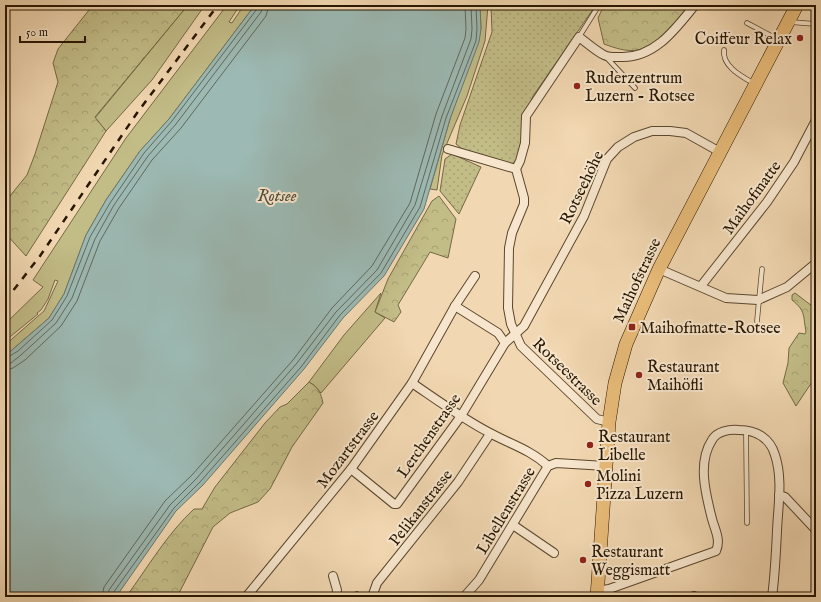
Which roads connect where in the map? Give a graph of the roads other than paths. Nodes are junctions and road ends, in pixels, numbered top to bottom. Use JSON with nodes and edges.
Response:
{"nodes":[{"id":1,"x":599,"y":5,"type":"edge"},
{"id":2,"x":695,"y":5,"type":"edge"},
{"id":3,"x":797,"y":5,"type":"edge"},
{"id":4,"x":788,"y":22,"type":"junction"},
{"id":5,"x":747,"y":23,"type":"dead end"},
{"id":6,"x":816,"y":24,"type":"edge"},
{"id":7,"x":579,"y":37,"type":"junction"},
{"id":8,"x":778,"y":40,"type":"junction"},
{"id":9,"x":724,"y":50,"type":"dead end"},
{"id":10,"x":604,"y":55,"type":"junction"},
{"id":11,"x":756,"y":84,"type":"junction"},
{"id":12,"x":635,"y":88,"type":"dead end"},
{"id":13,"x":816,"y":120,"type":"edge"},
{"id":14,"x":448,"y":149,"type":"dead end"},
{"id":15,"x":720,"y":152,"type":"junction"},
{"id":16,"x":516,"y":169,"type":"junction"},
{"id":17,"x":816,"y":263,"type":"edge"},
{"id":18,"x":659,"y":269,"type":"junction"},
{"id":19,"x":762,"y":269,"type":"dead end"},
{"id":20,"x":475,"y":276,"type":"dead end"},
{"id":21,"x":701,"y":286,"type":"junction"},
{"id":22,"x":758,"y":300,"type":"junction"},
{"id":23,"x":455,"y":306,"type":"junction"},
{"id":24,"x":757,"y":320,"type":"dead end"},
{"id":25,"x":515,"y":335,"type":"junction"},
{"id":26,"x":505,"y":343,"type":"junction"},
{"id":27,"x":412,"y":383,"type":"junction"},
{"id":28,"x":461,"y":416,"type":"junction"},
{"id":29,"x":609,"y":422,"type":"junction"},
{"id":30,"x":746,"y":430,"type":"junction"},
{"id":31,"x":490,"y":434,"type":"junction"},
{"id":32,"x":548,"y":466,"type":"junction"},
{"id":33,"x":606,"y":466,"type":"junction"},
{"id":34,"x":351,"y":469,"type":"junction"},
{"id":35,"x":779,"y":495,"type":"junction"},
{"id":36,"x":747,"y":523,"type":"dead end"},
{"id":37,"x":513,"y":525,"type":"junction"},
{"id":38,"x":816,"y":530,"type":"edge"},
{"id":39,"x":554,"y":553,"type":"dead end"},
{"id":40,"x":333,"y":576,"type":"dead end"},
{"id":41,"x":597,"y":594,"type":"edge"},
{"id":42,"x":246,"y":597,"type":"edge"},
{"id":43,"x":336,"y":597,"type":"edge"},
{"id":44,"x":372,"y":597,"type":"edge"},
{"id":45,"x":464,"y":597,"type":"edge"},
{"id":46,"x":772,"y":597,"type":"edge"}],
"edges":[{"from":1,"to":7,"type":"lane"},
{"from":2,"to":10,"type":"street"},
{"from":3,"to":4,"type":"main road","name":"Maihofstrasse"},
{"from":4,"to":6,"type":"lane"},
{"from":4,"to":8,"type":"main road","name":"Maihofstrasse"},
{"from":5,"to":8,"type":"lane"},
{"from":7,"to":10,"type":"street"},
{"from":7,"to":16,"type":"street"},
{"from":8,"to":11,"type":"main road","name":"Maihofstrasse"},
{"from":9,"to":11,"type":"lane"},
{"from":10,"to":12,"type":"lane"},
{"from":11,"to":15,"type":"main road","name":"Maihofstrasse"},
{"from":13,"to":21,"type":"street","name":"Maihofmatte"},
{"from":14,"to":16,"type":"street"},
{"from":15,"to":18,"type":"main road","name":"Maihofstrasse"},
{"from":15,"to":25,"type":"street","name":"Rotseehöhe"},
{"from":16,"to":25,"type":"street","name":"Rotseestrasse"},
{"from":17,"to":22,"type":"street"},
{"from":18,"to":21,"type":"street"},
{"from":18,"to":29,"type":"main road","name":"Maihofstrasse"},
{"from":19,"to":22,"type":"lane"},
{"from":20,"to":23,"type":"street","name":"Mozartstrasse"},
{"from":21,"to":22,"type":"street"},
{"from":22,"to":24,"type":"lane"},
{"from":23,"to":26,"type":"street"},
{"from":23,"to":27,"type":"street","name":"Mozartstrasse"},
{"from":25,"to":26,"type":"street","name":"Lerchenstrasse"},
{"from":25,"to":29,"type":"street","name":"Rotseestrasse"},
{"from":26,"to":28,"type":"street","name":"Lerchenstrasse"},
{"from":27,"to":28,"type":"street"},
{"from":27,"to":34,"type":"street","name":"Mozartstrasse"},
{"from":28,"to":31,"type":"street"},
{"from":28,"to":34,"type":"street","name":"Lerchenstrasse"},
{"from":29,"to":33,"type":"main road","name":"Maihofstrasse"},
{"from":30,"to":35,"type":"street"},
{"from":30,"to":36,"type":"lane"},
{"from":30,"to":41,"type":"street"},
{"from":31,"to":32,"type":"street"},
{"from":31,"to":44,"type":"street","name":"Pelikanstrasse"},
{"from":32,"to":33,"type":"street","name":"Libellenstrasse"},
{"from":32,"to":37,"type":"street","name":"Libellenstrasse"},
{"from":33,"to":41,"type":"main road","name":"Maihofstrasse"},
{"from":34,"to":42,"type":"street","name":"Mozartstrasse"},
{"from":35,"to":38,"type":"street"},
{"from":35,"to":46,"type":"street"},
{"from":37,"to":39,"type":"street"},
{"from":37,"to":45,"type":"street","name":"Libellenstrasse"},
{"from":40,"to":43,"type":"street"}]}
